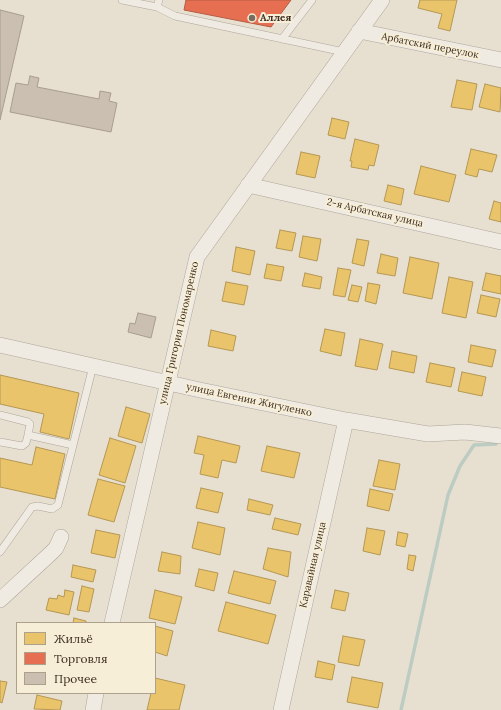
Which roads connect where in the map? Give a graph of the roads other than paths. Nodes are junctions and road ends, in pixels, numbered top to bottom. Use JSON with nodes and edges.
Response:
{"nodes":[{"id":1,"x":122,"y":0,"type":"edge"},
{"id":2,"x":312,"y":0,"type":"edge"},
{"id":3,"x":382,"y":0,"type":"edge"},
{"id":4,"x":158,"y":4,"type":"edge"},
{"id":5,"x":359,"y":31,"type":"junction"},
{"id":6,"x":282,"y":39,"type":"junction"},
{"id":7,"x":344,"y":52,"type":"junction"},
{"id":8,"x":501,"y":60,"type":"edge"},
{"id":9,"x":248,"y":185,"type":"junction"},
{"id":10,"x":501,"y":242,"type":"edge"},
{"id":11,"x":0,"y":345,"type":"edge"},
{"id":12,"x":93,"y":366,"type":"junction"},
{"id":13,"x":168,"y":382,"type":"junction"},
{"id":14,"x":0,"y":415,"type":"edge"},
{"id":15,"x":346,"y":420,"type":"junction"},
{"id":16,"x":500,"y":431,"type":"edge"},
{"id":17,"x":28,"y":435,"type":"junction"},
{"id":18,"x":0,"y":442,"type":"edge"},
{"id":19,"x":73,"y":445,"type":"junction"},
{"id":20,"x":61,"y":537,"type":"dead end"},
{"id":21,"x":0,"y":552,"type":"edge"},
{"id":22,"x":0,"y":600,"type":"edge"},
{"id":23,"x":112,"y":622,"type":"edge"},
{"id":24,"x":96,"y":694,"type":"edge"},
{"id":25,"x":92,"y":710,"type":"edge"},
{"id":26,"x":280,"y":710,"type":"edge"}],
"edges":[{"from":1,"to":4,"type":"lane"},
{"from":2,"to":6,"type":"lane"},
{"from":3,"to":5,"type":"street","name":"улица Григория Пономаренко"},
{"from":4,"to":6,"type":"lane"},
{"from":5,"to":7,"type":"street","name":"улица Григория Пономаренко"},
{"from":5,"to":8,"type":"street","name":"Арбатский переулок"},
{"from":6,"to":7,"type":"lane"},
{"from":7,"to":9,"type":"street","name":"улица Григория Пономаренко"},
{"from":9,"to":10,"type":"street","name":"2-я Арбатская улица"},
{"from":9,"to":13,"type":"street","name":"улица Григория Пономаренко"},
{"from":11,"to":12,"type":"street","name":"улица Евгении Жигуленко"},
{"from":12,"to":13,"type":"street","name":"улица Евгении Жигуленко"},
{"from":12,"to":19,"type":"lane"},
{"from":13,"to":15,"type":"street","name":"улица Евгении Жигуленко"},
{"from":13,"to":23,"type":"street","name":"улица Григория Пономаренко"},
{"from":14,"to":17,"type":"lane"},
{"from":15,"to":16,"type":"street","name":"улица Евгении Жигуленко"},
{"from":15,"to":26,"type":"street","name":"Каравайная улица"},
{"from":17,"to":18,"type":"lane"},
{"from":17,"to":19,"type":"lane"},
{"from":19,"to":21,"type":"lane"},
{"from":20,"to":22,"type":"street"},
{"from":24,"to":25,"type":"street"}]}
